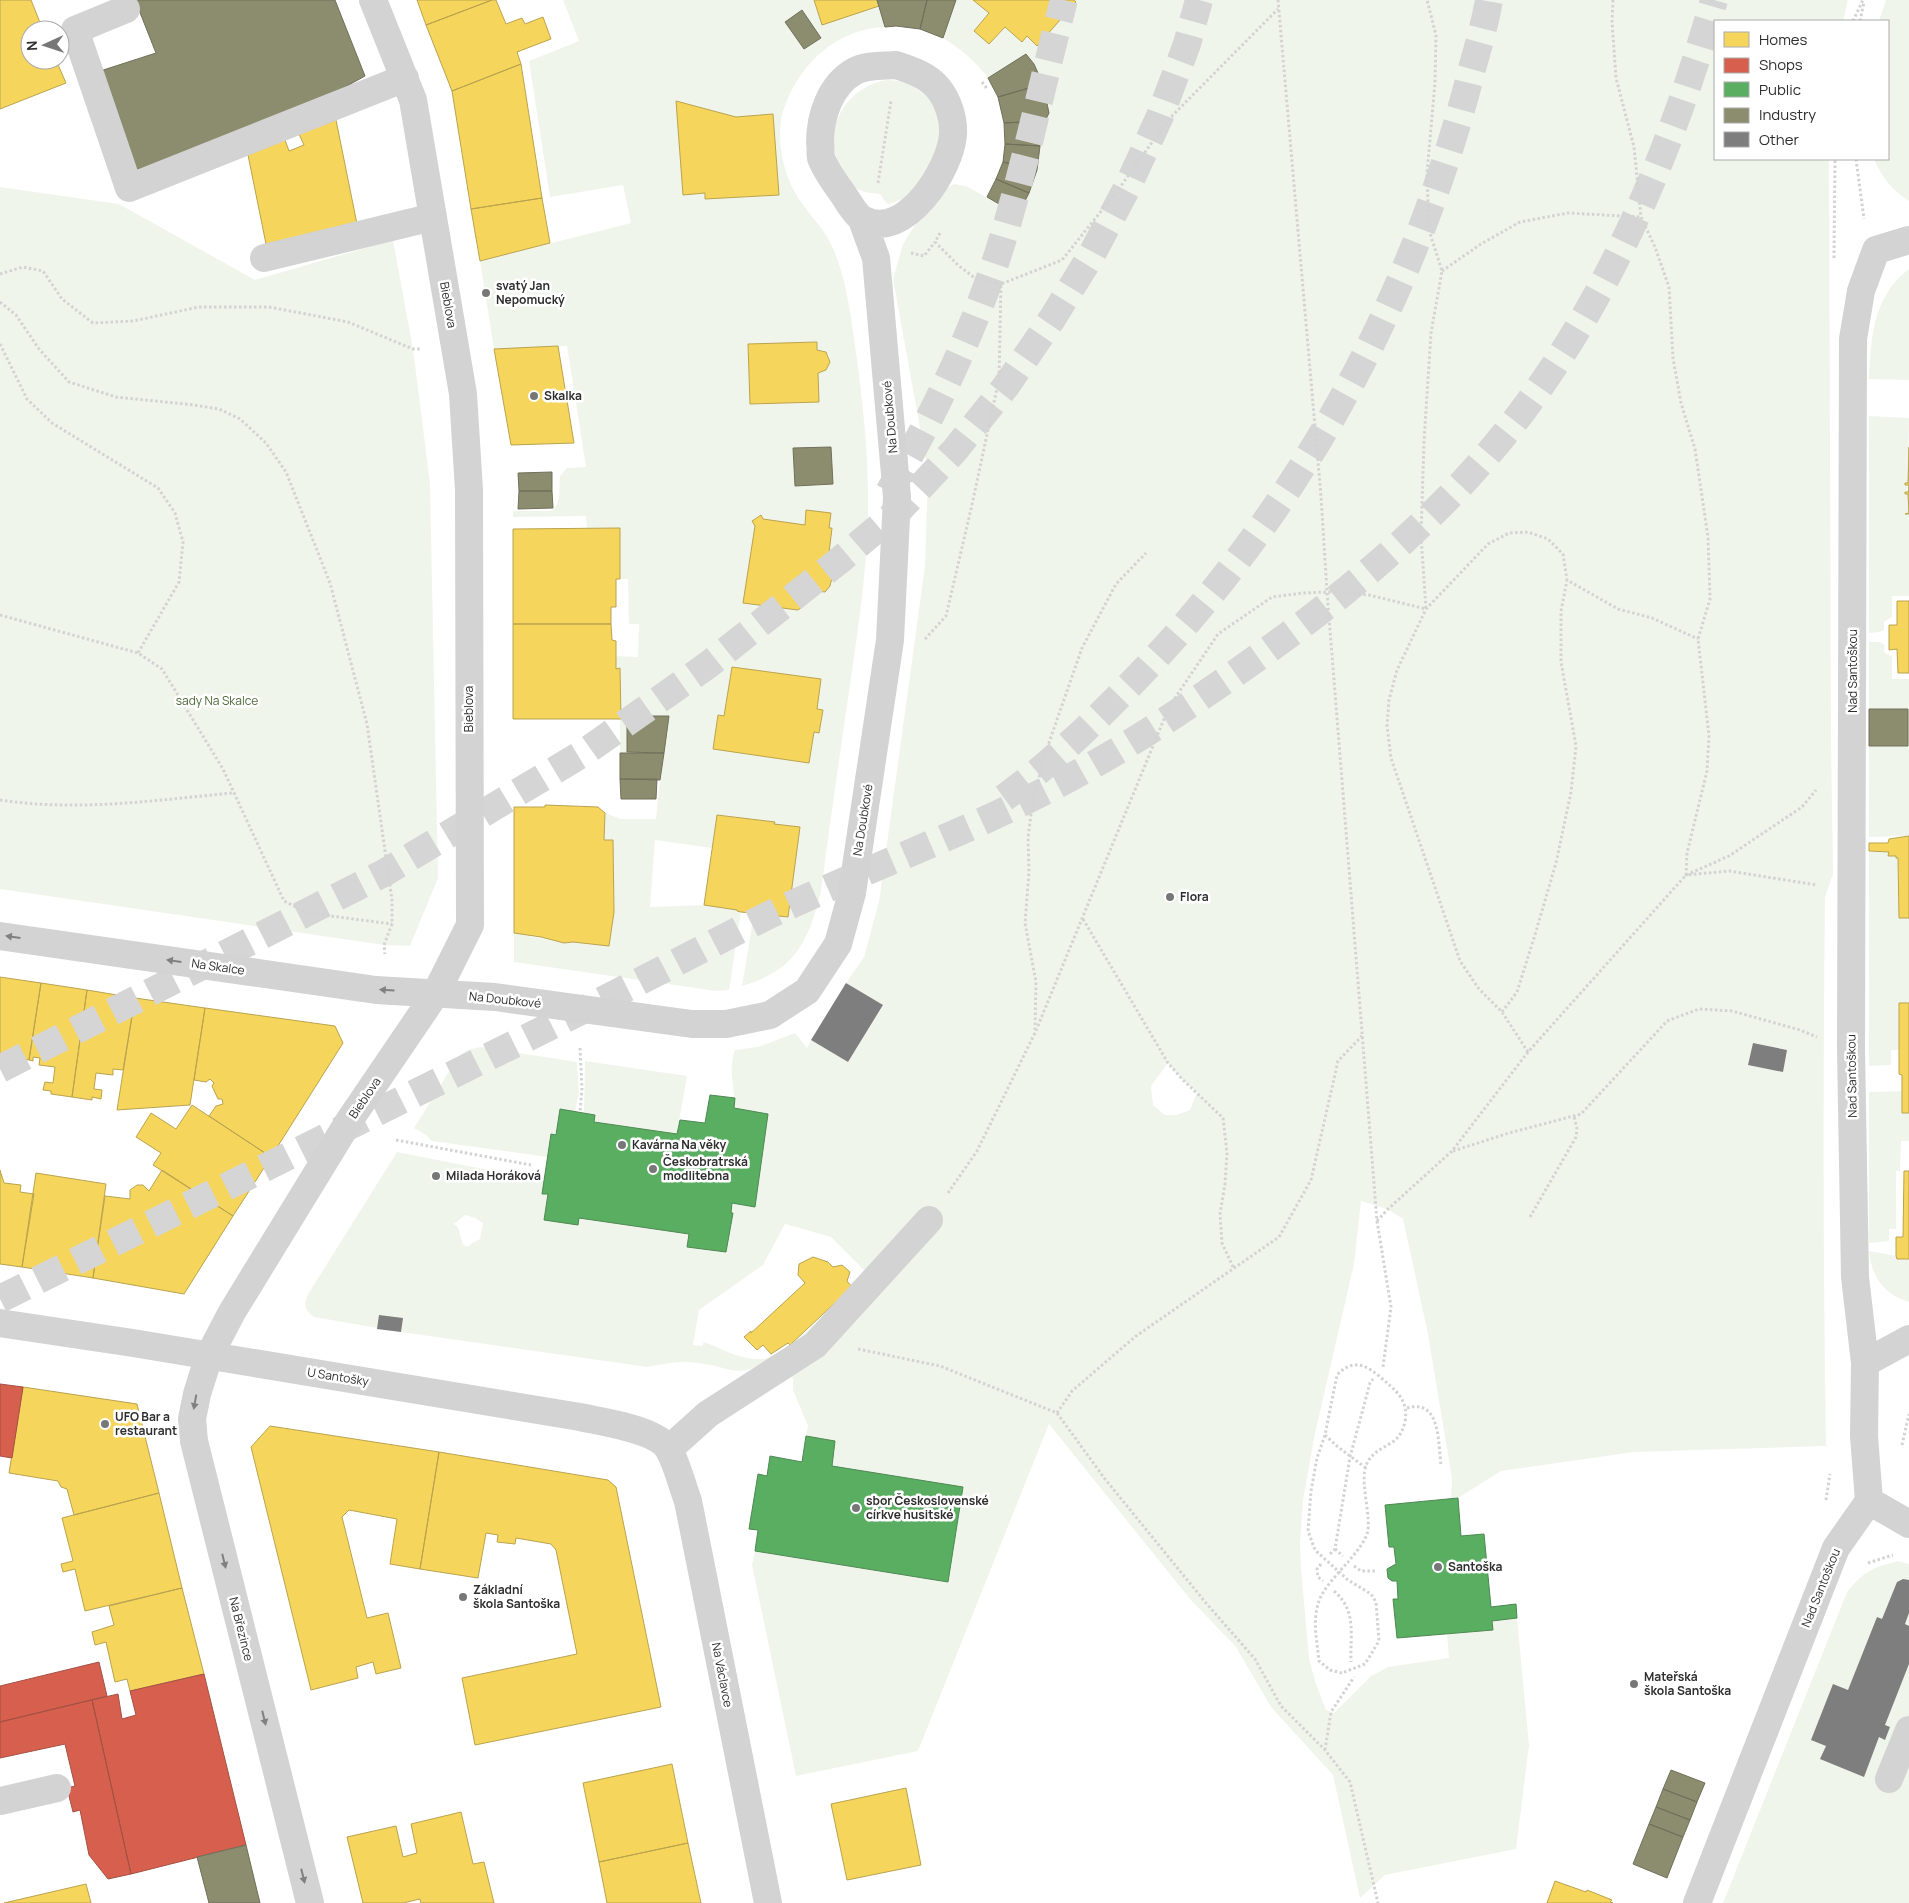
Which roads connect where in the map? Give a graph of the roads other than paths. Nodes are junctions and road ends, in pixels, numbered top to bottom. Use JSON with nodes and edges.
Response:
{"nodes":[{"id":1,"x":373,"y":0,"type":"edge"},
{"id":2,"x":126,"y":9,"type":"dead end"},
{"id":3,"x":405,"y":78,"type":"junction"},
{"id":4,"x":433,"y":216,"type":"junction"},
{"id":5,"x":877,"y":222,"type":"junction"},
{"id":6,"x":1909,"y":240,"type":"edge"},
{"id":7,"x":264,"y":258,"type":"dead end"},
{"id":8,"x":0,"y":936,"type":"edge"},
{"id":9,"x":436,"y":993,"type":"junction"},
{"id":10,"x":929,"y":1220,"type":"road end"},
{"id":11,"x":0,"y":1323,"type":"edge"},
{"id":12,"x":1909,"y":1339,"type":"edge"},
{"id":13,"x":209,"y":1356,"type":"junction"},
{"id":14,"x":1865,"y":1363,"type":"junction"},
{"id":15,"x":669,"y":1448,"type":"junction"},
{"id":16,"x":1869,"y":1501,"type":"junction"},
{"id":17,"x":1909,"y":1524,"type":"edge"},
{"id":18,"x":1909,"y":1730,"type":"edge"},
{"id":19,"x":1889,"y":1779,"type":"dead end"},
{"id":20,"x":57,"y":1788,"type":"dead end"},
{"id":21,"x":0,"y":1801,"type":"edge"},
{"id":22,"x":310,"y":1903,"type":"edge"},
{"id":23,"x":768,"y":1903,"type":"edge"},
{"id":24,"x":1697,"y":1903,"type":"edge"}],
"edges":[{"from":1,"to":3,"type":"street","name":"Bieblova"},
{"from":2,"to":3,"type":"street"},
{"from":3,"to":4,"type":"street","name":"Bieblova"},
{"from":4,"to":7,"type":"street"},
{"from":4,"to":9,"type":"street","name":"Bieblova"},
{"from":5,"to":5,"type":"street","name":"Na Doubkové"},
{"from":5,"to":9,"type":"street","name":"Na Doubkové"},
{"from":6,"to":14,"type":"street","name":"Nad Santoškou"},
{"from":9,"to":8,"type":"street","name":"Na Skalce","one_way":true},
{"from":9,"to":13,"type":"street","name":"Bieblova"},
{"from":10,"to":15,"type":"street"},
{"from":11,"to":13,"type":"street","name":"U Santošky"},
{"from":12,"to":14,"type":"street"},
{"from":13,"to":15,"type":"street","name":"U Santošky"},
{"from":13,"to":22,"type":"street","name":"Na Březince","one_way":true},
{"from":14,"to":16,"type":"street","name":"Nad Santoškou"},
{"from":15,"to":23,"type":"street","name":"Na Václavce"},
{"from":16,"to":17,"type":"street"},
{"from":16,"to":24,"type":"street","name":"Nad Santoškou"},
{"from":18,"to":19,"type":"street"},
{"from":20,"to":21,"type":"street"}]}
